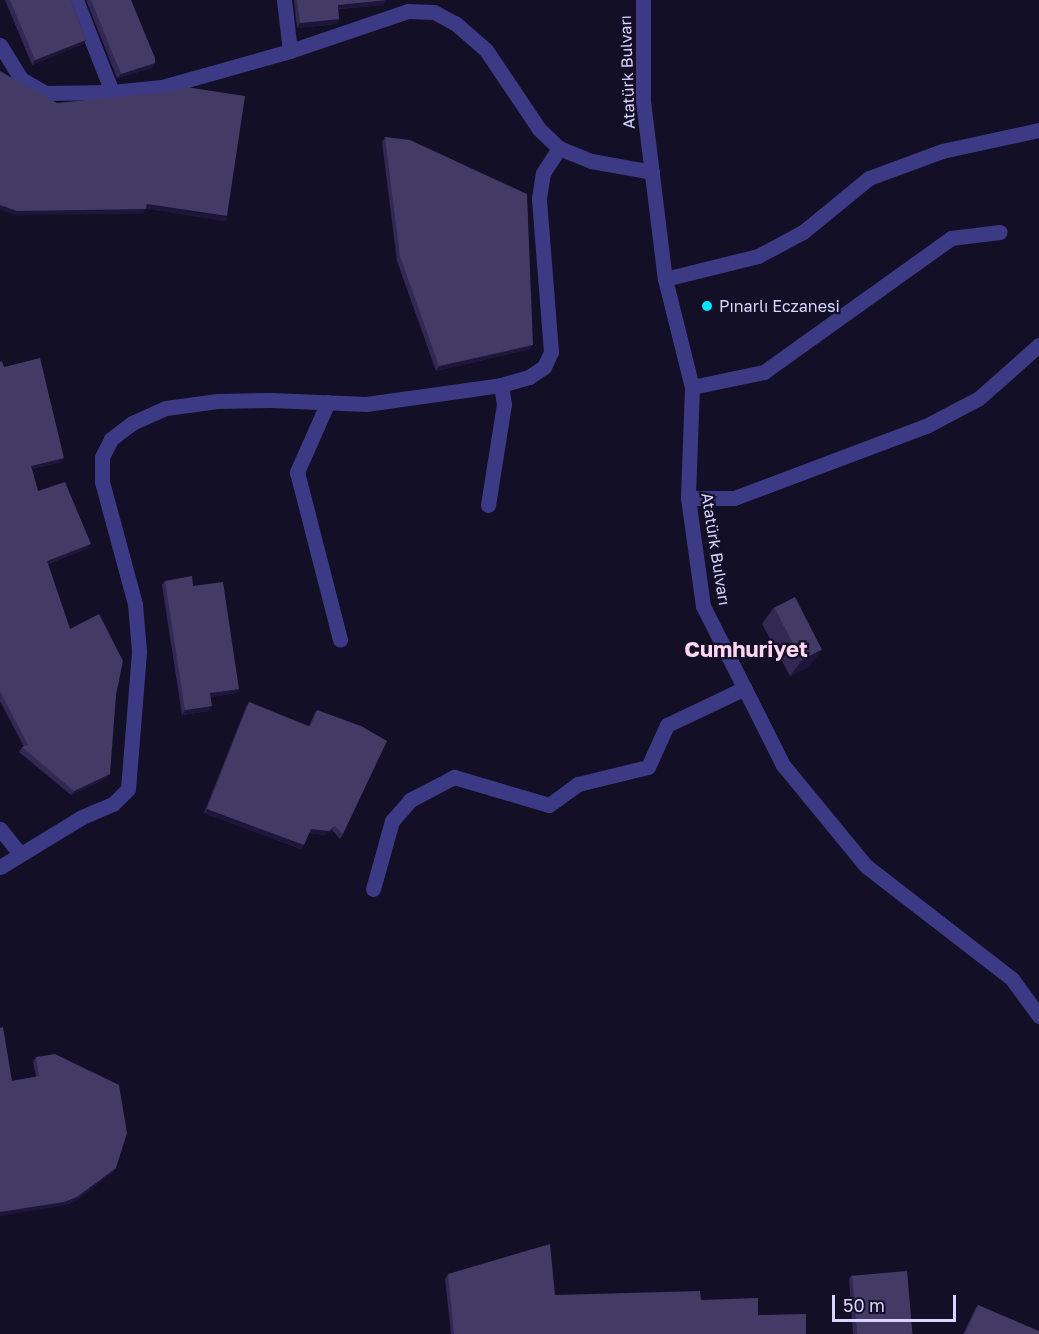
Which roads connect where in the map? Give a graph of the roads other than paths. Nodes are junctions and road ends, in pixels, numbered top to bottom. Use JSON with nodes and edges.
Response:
{"nodes":[{"id":1,"x":76,"y":0,"type":"edge"},
{"id":2,"x":284,"y":0,"type":"edge"},
{"id":3,"x":643,"y":0,"type":"edge"},
{"id":4,"x":407,"y":6,"type":"edge"},
{"id":5,"x":0,"y":45,"type":"edge"},
{"id":6,"x":290,"y":51,"type":"junction"},
{"id":7,"x":112,"y":92,"type":"junction"},
{"id":8,"x":1039,"y":130,"type":"edge"},
{"id":9,"x":559,"y":148,"type":"junction"},
{"id":10,"x":652,"y":172,"type":"junction"},
{"id":11,"x":1000,"y":232,"type":"dead end"},
{"id":12,"x":665,"y":279,"type":"junction"},
{"id":13,"x":1039,"y":345,"type":"edge"},
{"id":14,"x":501,"y":385,"type":"junction"},
{"id":15,"x":692,"y":387,"type":"junction"},
{"id":16,"x":327,"y":402,"type":"junction"},
{"id":17,"x":688,"y":498,"type":"junction"},
{"id":18,"x":488,"y":505,"type":"dead end"},
{"id":19,"x":340,"y":640,"type":"dead end"},
{"id":20,"x":745,"y":688,"type":"junction"},
{"id":21,"x":0,"y":829,"type":"edge"},
{"id":22,"x":20,"y":855,"type":"junction"},
{"id":23,"x":0,"y":867,"type":"edge"},
{"id":24,"x":373,"y":889,"type":"dead end"},
{"id":25,"x":1039,"y":1016,"type":"edge"}],
"edges":[{"from":1,"to":7,"type":"street"},
{"from":2,"to":6,"type":"street"},
{"from":3,"to":10,"type":"street","name":"Atatürk Bulvarı"},
{"from":4,"to":6,"type":"street"},
{"from":4,"to":9,"type":"street"},
{"from":5,"to":7,"type":"street"},
{"from":6,"to":7,"type":"street"},
{"from":8,"to":12,"type":"street"},
{"from":9,"to":10,"type":"street"},
{"from":9,"to":14,"type":"street"},
{"from":10,"to":12,"type":"street","name":"Atatürk Bulvarı"},
{"from":11,"to":15,"type":"street"},
{"from":12,"to":15,"type":"street","name":"Atatürk Bulvarı"},
{"from":13,"to":17,"type":"street"},
{"from":14,"to":16,"type":"street"},
{"from":14,"to":18,"type":"street"},
{"from":15,"to":17,"type":"street","name":"Atatürk Bulvarı"},
{"from":16,"to":19,"type":"street"},
{"from":16,"to":22,"type":"street"},
{"from":17,"to":20,"type":"street","name":"Atatürk Bulvarı"},
{"from":20,"to":24,"type":"street"},
{"from":20,"to":25,"type":"street","name":"Atatürk Bulvarı"},
{"from":21,"to":22,"type":"street"},
{"from":22,"to":23,"type":"street"}]}
